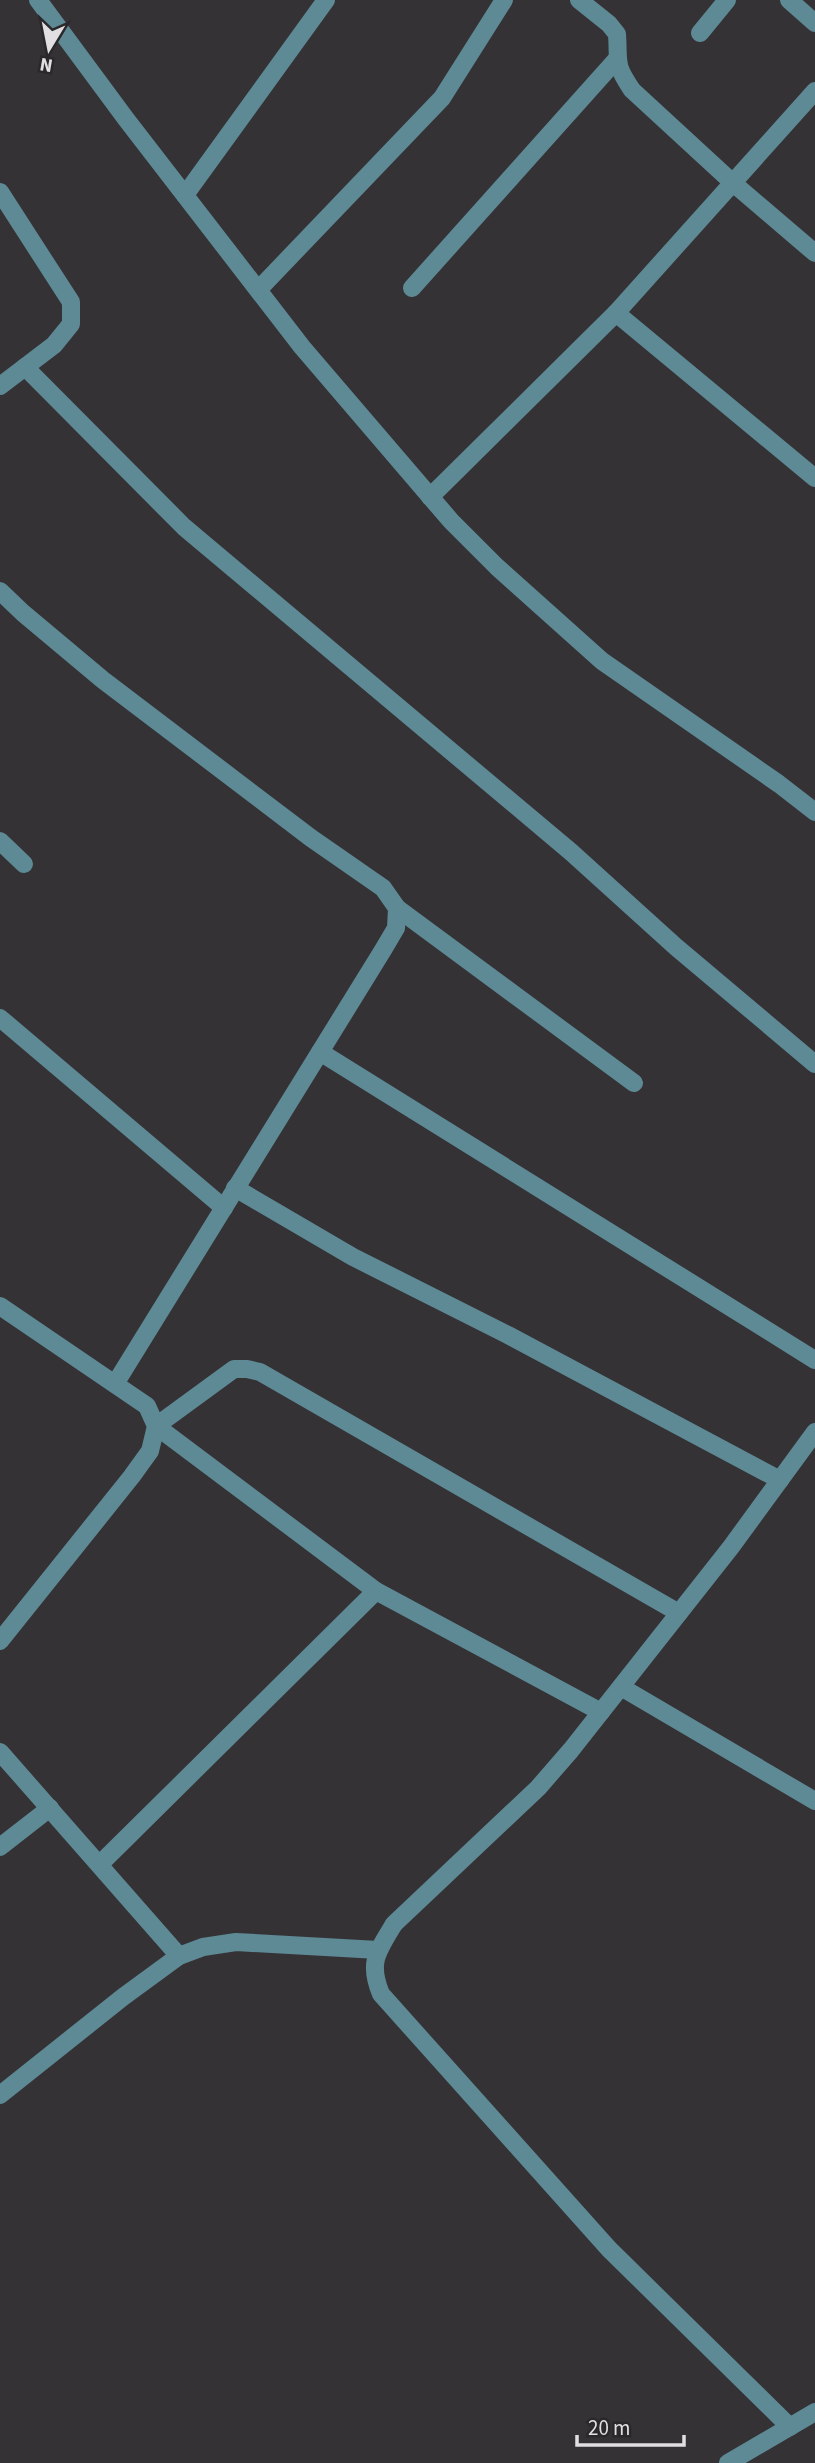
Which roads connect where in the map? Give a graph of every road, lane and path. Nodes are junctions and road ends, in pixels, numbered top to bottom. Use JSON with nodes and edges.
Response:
{"nodes":[{"id":1,"x":38,"y":0,"type":"edge"},
{"id":2,"x":326,"y":0,"type":"edge"},
{"id":3,"x":504,"y":0,"type":"edge"},
{"id":4,"x":579,"y":0,"type":"edge"},
{"id":5,"x":727,"y":0,"type":"edge"},
{"id":6,"x":789,"y":0,"type":"edge"},
{"id":7,"x":815,"y":23,"type":"edge"},
{"id":8,"x":700,"y":33,"type":"dead end"},
{"id":9,"x":616,"y":60,"type":"junction"},
{"id":10,"x":815,"y":91,"type":"edge"},
{"id":11,"x":733,"y":183,"type":"junction"},
{"id":12,"x":0,"y":191,"type":"edge"},
{"id":13,"x":186,"y":195,"type":"junction"},
{"id":14,"x":815,"y":253,"type":"edge"},
{"id":15,"x":412,"y":288,"type":"dead end"},
{"id":16,"x":259,"y":289,"type":"junction"},
{"id":17,"x":616,"y":313,"type":"junction"},
{"id":18,"x":25,"y":368,"type":"junction"},
{"id":19,"x":0,"y":386,"type":"edge"},
{"id":20,"x":815,"y":478,"type":"edge"},
{"id":21,"x":430,"y":497,"type":"junction"},
{"id":22,"x":0,"y":591,"type":"edge"},
{"id":23,"x":815,"y":812,"type":"edge"},
{"id":24,"x":0,"y":841,"type":"edge"},
{"id":25,"x":24,"y":864,"type":"dead end"},
{"id":26,"x":397,"y":908,"type":"junction"},
{"id":27,"x":0,"y":1018,"type":"edge"},
{"id":28,"x":320,"y":1052,"type":"junction"},
{"id":29,"x":815,"y":1064,"type":"edge"},
{"id":30,"x":634,"y":1083,"type":"dead end"},
{"id":31,"x":235,"y":1188,"type":"junction"},
{"id":32,"x":224,"y":1208,"type":"junction"},
{"id":33,"x":0,"y":1306,"type":"edge"},
{"id":34,"x":815,"y":1360,"type":"edge"},
{"id":35,"x":115,"y":1384,"type":"junction"},
{"id":36,"x":156,"y":1426,"type":"junction"},
{"id":37,"x":815,"y":1432,"type":"edge"},
{"id":38,"x":780,"y":1480,"type":"junction"},
{"id":39,"x":376,"y":1591,"type":"junction"},
{"id":40,"x":679,"y":1613,"type":"junction"},
{"id":41,"x":0,"y":1641,"type":"edge"},
{"id":42,"x":621,"y":1687,"type":"junction"},
{"id":43,"x":601,"y":1712,"type":"junction"},
{"id":44,"x":0,"y":1752,"type":"edge"},
{"id":45,"x":815,"y":1801,"type":"edge"},
{"id":46,"x":50,"y":1808,"type":"junction"},
{"id":47,"x":0,"y":1847,"type":"edge"},
{"id":48,"x":100,"y":1864,"type":"junction"},
{"id":49,"x":378,"y":1950,"type":"junction"},
{"id":50,"x":179,"y":1956,"type":"junction"},
{"id":51,"x":0,"y":2095,"type":"edge"},
{"id":52,"x":815,"y":2412,"type":"edge"},
{"id":53,"x":790,"y":2427,"type":"junction"},
{"id":54,"x":728,"y":2463,"type":"edge"}],
"edges":[{"from":1,"to":13,"type":"street"},
{"from":2,"to":13,"type":"street"},
{"from":3,"to":16,"type":"street"},
{"from":4,"to":9,"type":"street"},
{"from":5,"to":8,"type":"street"},
{"from":6,"to":7,"type":"street"},
{"from":9,"to":11,"type":"street"},
{"from":9,"to":15,"type":"street"},
{"from":10,"to":11,"type":"street"},
{"from":11,"to":14,"type":"street"},
{"from":11,"to":17,"type":"street"},
{"from":12,"to":18,"type":"street"},
{"from":13,"to":16,"type":"street"},
{"from":16,"to":21,"type":"street"},
{"from":17,"to":20,"type":"street"},
{"from":17,"to":21,"type":"street"},
{"from":18,"to":19,"type":"street"},
{"from":18,"to":29,"type":"street"},
{"from":21,"to":23,"type":"street"},
{"from":22,"to":26,"type":"street"},
{"from":24,"to":25,"type":"street"},
{"from":26,"to":28,"type":"street"},
{"from":26,"to":30,"type":"street"},
{"from":27,"to":32,"type":"street"},
{"from":28,"to":31,"type":"street"},
{"from":28,"to":34,"type":"street"},
{"from":31,"to":32,"type":"street"},
{"from":31,"to":38,"type":"street"},
{"from":32,"to":35,"type":"street"},
{"from":33,"to":35,"type":"street"},
{"from":35,"to":36,"type":"street"},
{"from":36,"to":39,"type":"street"},
{"from":36,"to":40,"type":"street"},
{"from":36,"to":41,"type":"street"},
{"from":37,"to":38,"type":"street"},
{"from":38,"to":40,"type":"street"},
{"from":39,"to":43,"type":"street"},
{"from":39,"to":48,"type":"street"},
{"from":40,"to":42,"type":"street"},
{"from":42,"to":43,"type":"street"},
{"from":42,"to":45,"type":"street"},
{"from":43,"to":49,"type":"street"},
{"from":44,"to":46,"type":"street"},
{"from":46,"to":47,"type":"street"},
{"from":46,"to":48,"type":"street"},
{"from":48,"to":50,"type":"street"},
{"from":49,"to":50,"type":"street"},
{"from":49,"to":53,"type":"street"},
{"from":50,"to":51,"type":"street"},
{"from":52,"to":53,"type":"street"},
{"from":53,"to":54,"type":"street"}]}
